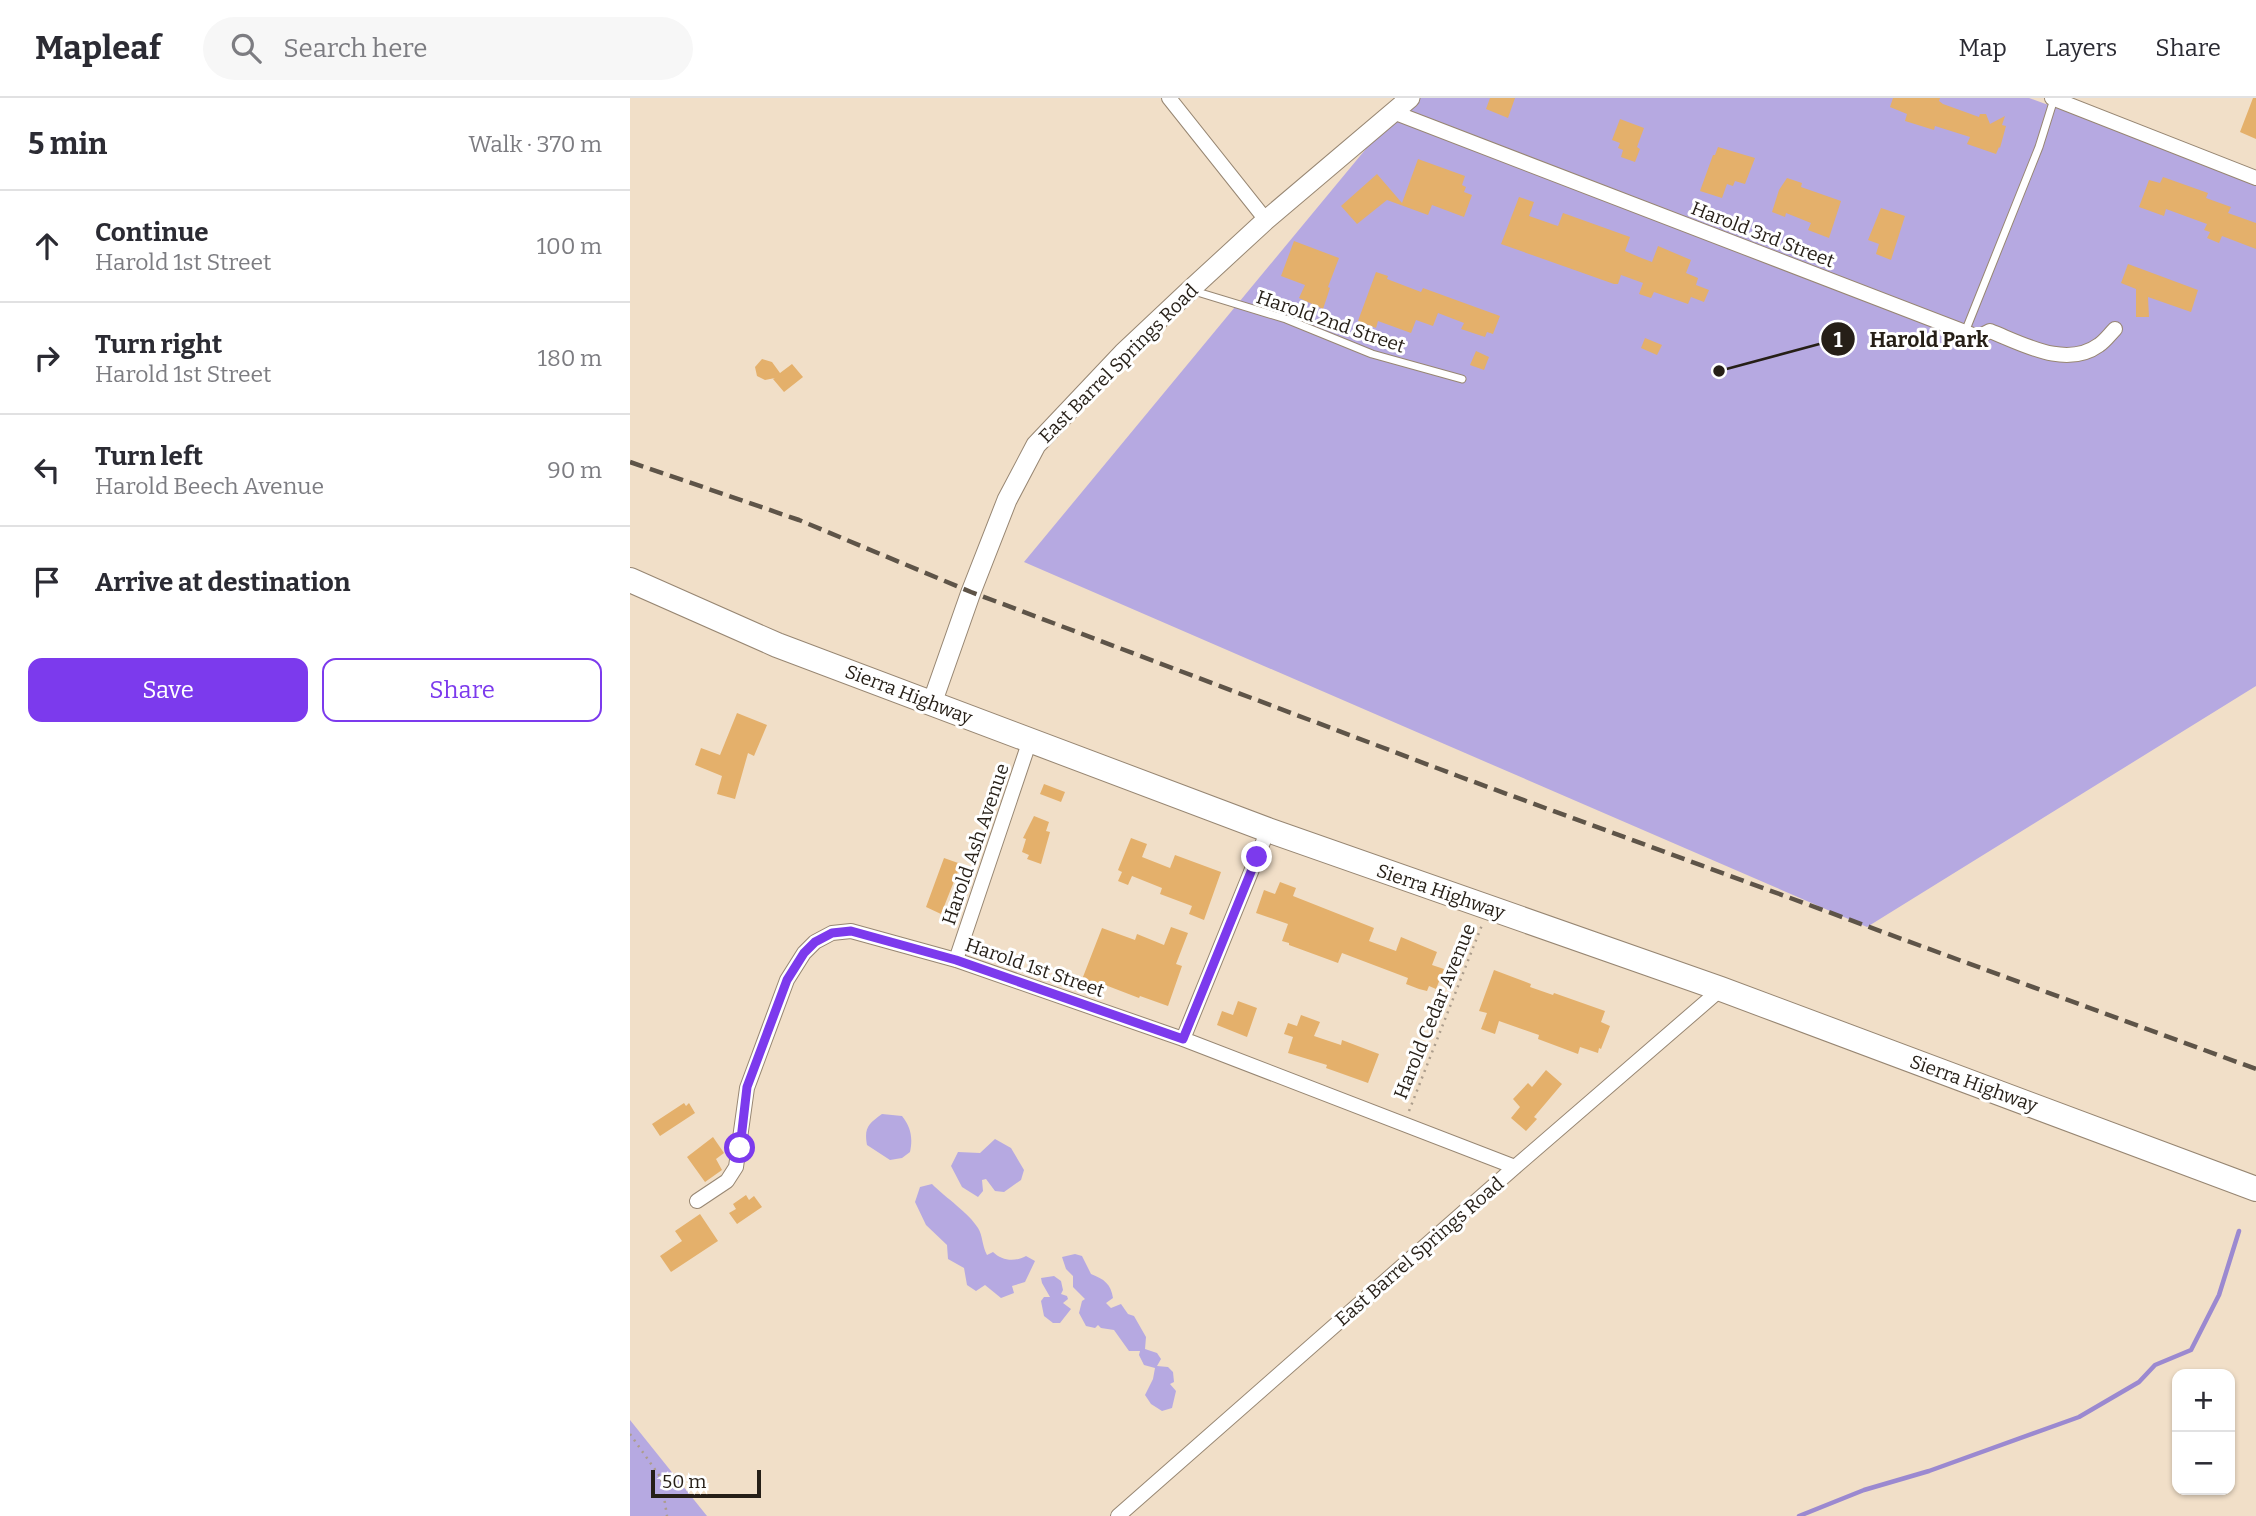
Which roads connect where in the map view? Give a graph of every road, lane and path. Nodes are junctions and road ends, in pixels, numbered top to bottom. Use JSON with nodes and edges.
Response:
{"nodes":[{"id":1,"x":1169,"y":98,"type":"edge"},
{"id":2,"x":1410,"y":98,"type":"edge"},
{"id":3,"x":2053,"y":98,"type":"edge"},
{"id":4,"x":1393,"y":113,"type":"junction"},
{"id":5,"x":2256,"y":178,"type":"edge"},
{"id":6,"x":1266,"y":220,"type":"junction"},
{"id":7,"x":1190,"y":290,"type":"junction"},
{"id":8,"x":2115,"y":330,"type":"dead end"},
{"id":9,"x":1965,"y":332,"type":"junction"},
{"id":10,"x":1462,"y":379,"type":"dead end"},
{"id":11,"x":630,"y":580,"type":"edge"},
{"id":12,"x":932,"y":703,"type":"junction"},
{"id":13,"x":1030,"y":740,"type":"junction"},
{"id":14,"x":1268,"y":830,"type":"junction"},
{"id":15,"x":1489,"y":908,"type":"junction"},
{"id":16,"x":956,"y":960,"type":"junction"},
{"id":17,"x":1721,"y":989,"type":"junction"},
{"id":18,"x":1183,"y":1039,"type":"junction"},
{"id":19,"x":1404,"y":1124,"type":"junction"},
{"id":20,"x":1515,"y":1167,"type":"junction"},
{"id":21,"x":2256,"y":1189,"type":"edge"},
{"id":22,"x":697,"y":1201,"type":"dead end"},
{"id":23,"x":630,"y":1434,"type":"edge"},
{"id":24,"x":667,"y":1516,"type":"edge"},
{"id":25,"x":1118,"y":1516,"type":"edge"}],
"edges":[{"from":1,"to":6,"type":"street"},
{"from":2,"to":4,"type":"street","name":"East Barrel Springs Road"},
{"from":3,"to":5,"type":"street"},
{"from":3,"to":9,"type":"lane"},
{"from":4,"to":6,"type":"street","name":"East Barrel Springs Road"},
{"from":4,"to":9,"type":"street","name":"Harold 3rd Street"},
{"from":6,"to":7,"type":"street","name":"East Barrel Springs Road"},
{"from":7,"to":10,"type":"lane","name":"Harold 2nd Street"},
{"from":7,"to":12,"type":"street","name":"East Barrel Springs Road"},
{"from":8,"to":9,"type":"street","name":"Harold 3rd Street"},
{"from":11,"to":12,"type":"highway","name":"Sierra Highway"},
{"from":12,"to":13,"type":"highway","name":"Sierra Highway"},
{"from":13,"to":14,"type":"highway","name":"Sierra Highway"},
{"from":13,"to":16,"type":"street","name":"Harold Ash Avenue"},
{"from":14,"to":15,"type":"highway","name":"Sierra Highway"},
{"from":14,"to":18,"type":"street"},
{"from":15,"to":17,"type":"highway","name":"Sierra Highway"},
{"from":15,"to":19,"type":"path","name":"Harold Cedar Avenue"},
{"from":16,"to":18,"type":"street","name":"Harold 1st Street"},
{"from":16,"to":22,"type":"street","name":"Harold 1st Street"},
{"from":17,"to":20,"type":"street","name":"East Barrel Springs Road"},
{"from":17,"to":21,"type":"highway","name":"Sierra Highway"},
{"from":18,"to":19,"type":"street","name":"Harold 1st Street"},
{"from":19,"to":20,"type":"street","name":"Harold 1st Street"},
{"from":20,"to":25,"type":"street","name":"East Barrel Springs Road"},
{"from":23,"to":24,"type":"path"}]}
